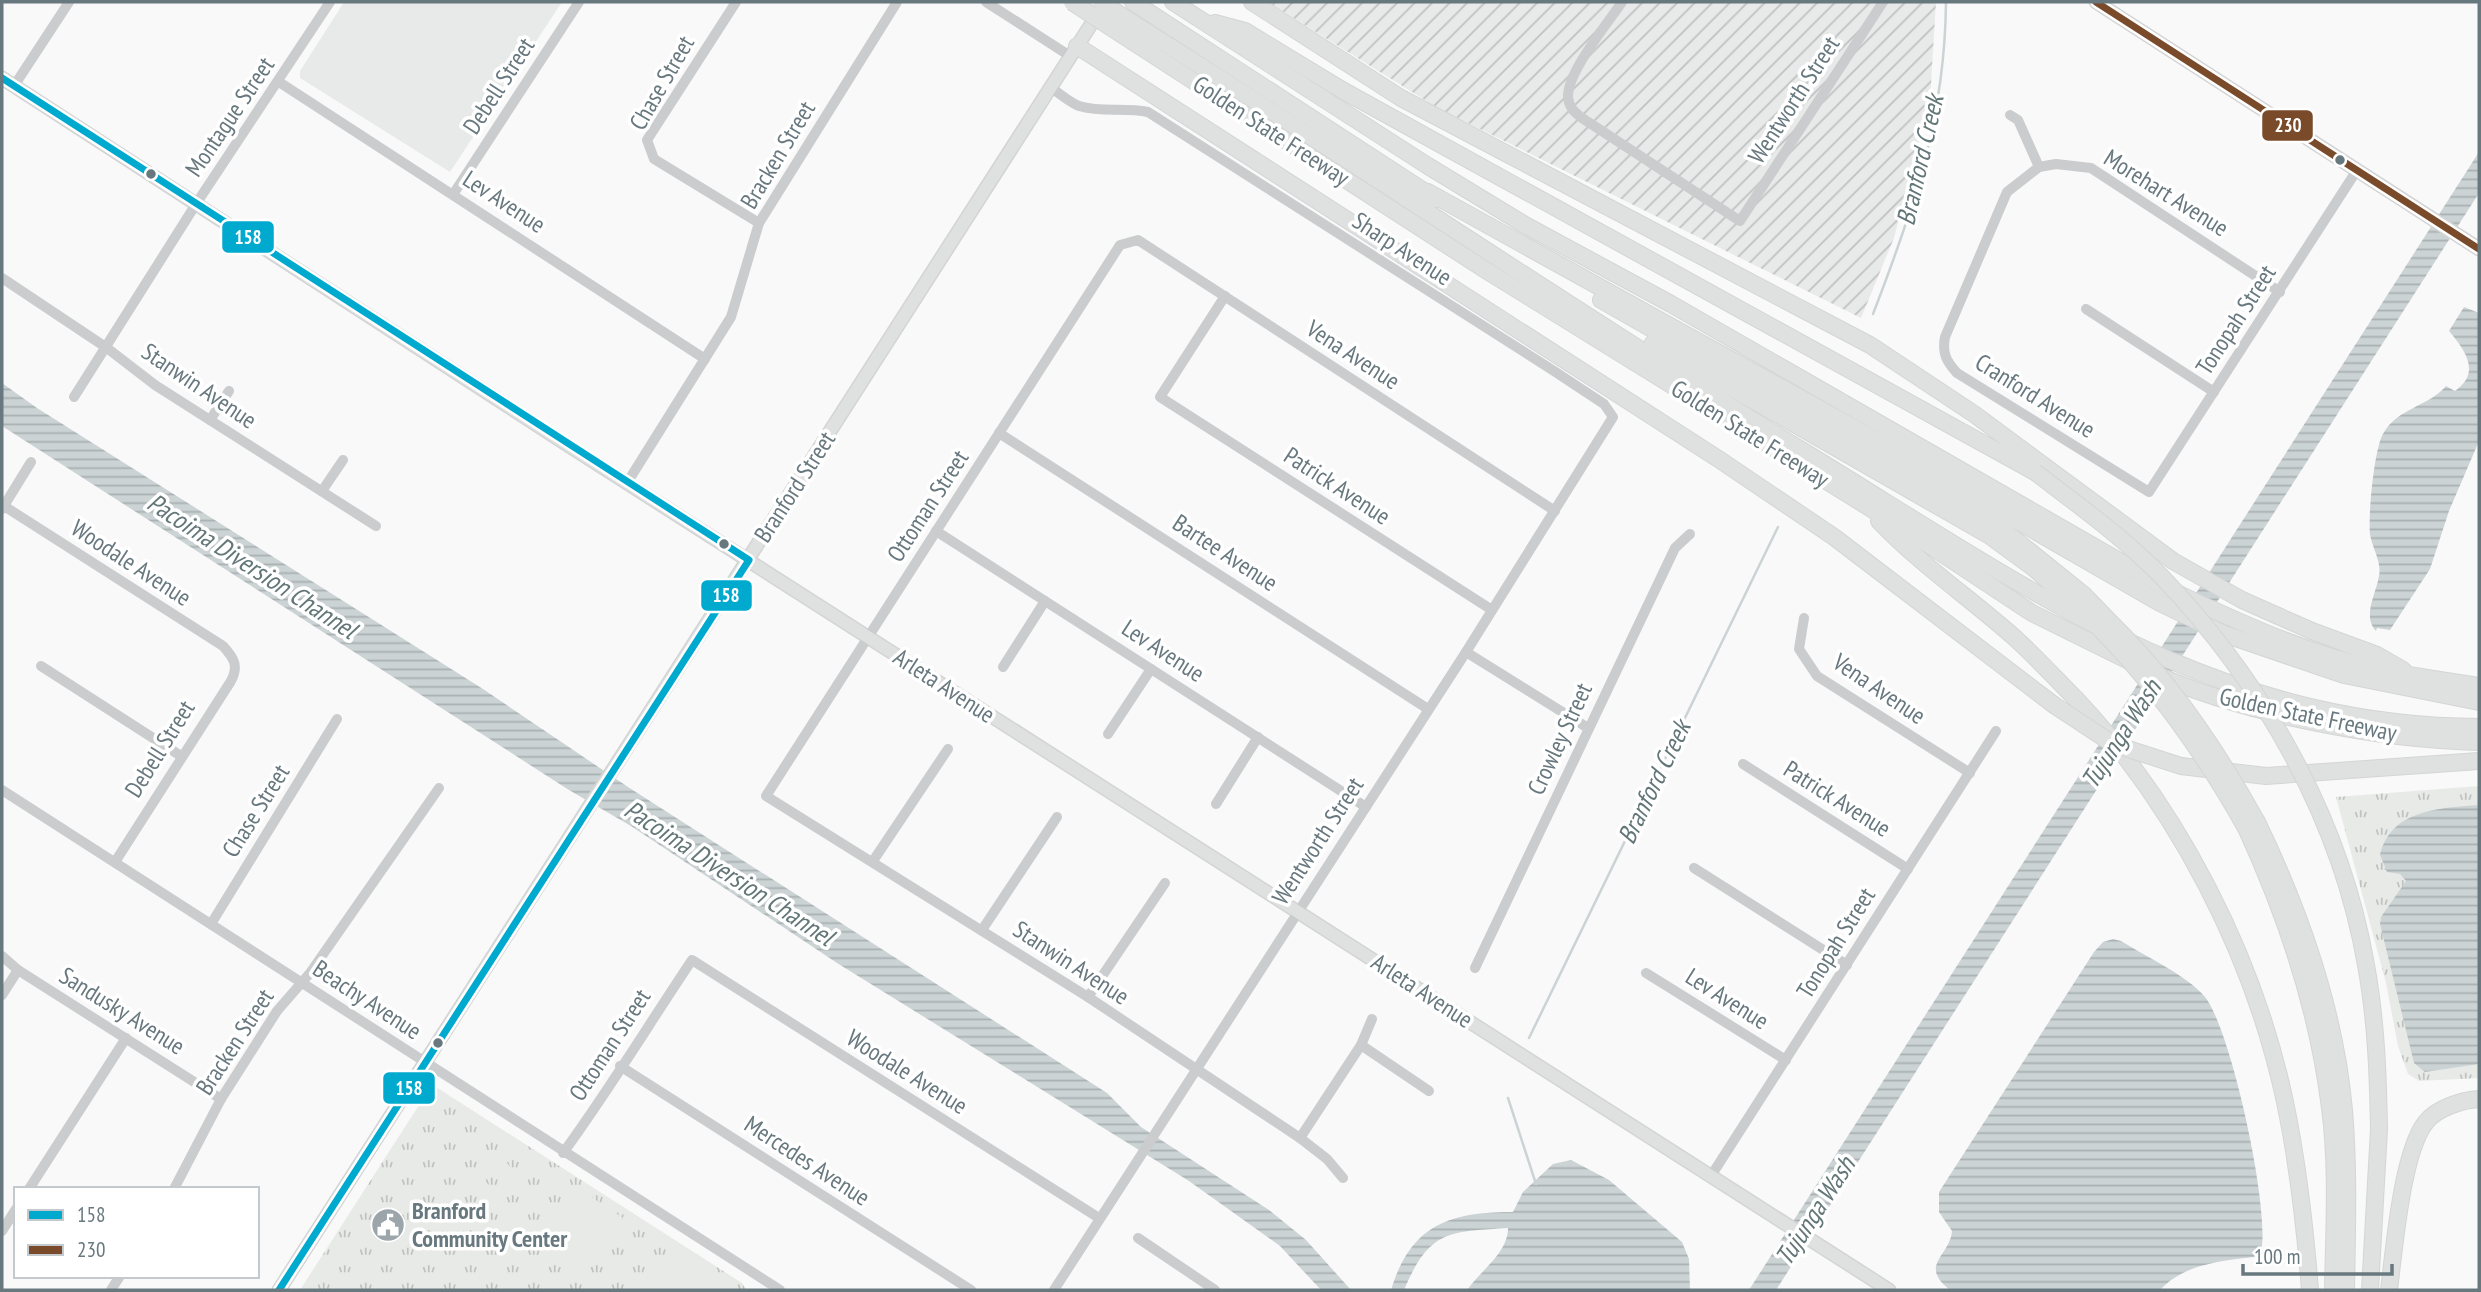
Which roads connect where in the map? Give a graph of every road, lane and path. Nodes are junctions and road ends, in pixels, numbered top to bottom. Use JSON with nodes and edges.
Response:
{"nodes":[{"id":1,"x":69,"y":2,"type":"edge"},
{"id":2,"x":330,"y":2,"type":"edge"},
{"id":3,"x":579,"y":2,"type":"edge"},
{"id":4,"x":736,"y":2,"type":"edge"},
{"id":5,"x":897,"y":2,"type":"edge"},
{"id":6,"x":986,"y":2,"type":"edge"},
{"id":7,"x":1072,"y":2,"type":"edge"},
{"id":8,"x":1101,"y":2,"type":"edge"},
{"id":9,"x":1107,"y":2,"type":"edge"},
{"id":10,"x":1173,"y":2,"type":"edge"},
{"id":11,"x":1252,"y":2,"type":"edge"},
{"id":12,"x":1622,"y":2,"type":"edge"},
{"id":13,"x":1883,"y":2,"type":"edge"},
{"id":14,"x":2095,"y":2,"type":"edge"},
{"id":15,"x":1137,"y":4,"type":"edge"},
{"id":16,"x":1199,"y":19,"type":"junction"},
{"id":17,"x":1128,"y":29,"type":"junction"},
{"id":18,"x":1073,"y":51,"type":"junction"},
{"id":19,"x":2,"y":78,"type":"edge"},
{"id":20,"x":279,"y":82,"type":"junction"},
{"id":21,"x":14,"y":86,"type":"junction"},
{"id":22,"x":1050,"y":88,"type":"junction"},
{"id":23,"x":2010,"y":115,"type":"dead end"},
{"id":24,"x":2039,"y":167,"type":"junction"},
{"id":25,"x":2357,"y":170,"type":"junction"},
{"id":26,"x":1428,"y":192,"type":"junction"},
{"id":27,"x":454,"y":193,"type":"junction"},
{"id":28,"x":196,"y":204,"type":"junction"},
{"id":29,"x":760,"y":223,"type":"junction"},
{"id":30,"x":1127,"y":241,"type":"joint"},
{"id":31,"x":2479,"y":248,"type":"edge"},
{"id":32,"x":1517,"y":271,"type":"junction"},
{"id":33,"x":2,"y":278,"type":"edge"},
{"id":34,"x":2280,"y":292,"type":"junction"},
{"id":35,"x":1225,"y":296,"type":"junction"},
{"id":36,"x":2086,"y":309,"type":"dead end"},
{"id":37,"x":107,"y":348,"type":"junction"},
{"id":38,"x":705,"y":359,"type":"junction"},
{"id":39,"x":229,"y":391,"type":"dead end"},
{"id":40,"x":2214,"y":392,"type":"junction"},
{"id":41,"x":74,"y":397,"type":"dead end"},
{"id":42,"x":1612,"y":413,"type":"joint"},
{"id":43,"x":211,"y":420,"type":"junction"},
{"id":44,"x":999,"y":433,"type":"junction"},
{"id":45,"x":343,"y":460,"type":"dead end"},
{"id":46,"x":31,"y":462,"type":"dead end"},
{"id":47,"x":627,"y":483,"type":"junction"},
{"id":48,"x":322,"y":491,"type":"junction"},
{"id":49,"x":2149,"y":492,"type":"joint"},
{"id":50,"x":3,"y":507,"type":"edge"},
{"id":51,"x":1867,"y":508,"type":"junction"},
{"id":52,"x":1555,"y":511,"type":"junction"},
{"id":53,"x":376,"y":526,"type":"dead end"},
{"id":54,"x":936,"y":531,"type":"junction"},
{"id":55,"x":1690,"y":534,"type":"dead end"},
{"id":56,"x":749,"y":560,"type":"junction"},
{"id":57,"x":2164,"y":596,"type":"junction"},
{"id":58,"x":1045,"y":601,"type":"junction"},
{"id":59,"x":1492,"y":610,"type":"junction"},
{"id":60,"x":1804,"y":618,"type":"dead end"},
{"id":61,"x":2107,"y":627,"type":"junction"},
{"id":62,"x":868,"y":637,"type":"junction"},
{"id":63,"x":1466,"y":652,"type":"junction"},
{"id":64,"x":234,"y":658,"type":"joint"},
{"id":65,"x":41,"y":666,"type":"dead end"},
{"id":66,"x":1003,"y":667,"type":"dead end"},
{"id":67,"x":1151,"y":669,"type":"junction"},
{"id":68,"x":2413,"y":675,"type":"junction"},
{"id":69,"x":2479,"y":686,"type":"edge"},
{"id":70,"x":2479,"y":702,"type":"edge"},
{"id":71,"x":1428,"y":709,"type":"junction"},
{"id":72,"x":337,"y":719,"type":"dead end"},
{"id":73,"x":2479,"y":727,"type":"edge"},
{"id":74,"x":1588,"y":729,"type":"junction"},
{"id":75,"x":1996,"y":731,"type":"dead end"},
{"id":76,"x":1108,"y":734,"type":"dead end"},
{"id":77,"x":1258,"y":737,"type":"junction"},
{"id":78,"x":2479,"y":743,"type":"edge"},
{"id":79,"x":948,"y":749,"type":"dead end"},
{"id":80,"x":181,"y":756,"type":"junction"},
{"id":81,"x":2479,"y":761,"type":"edge"},
{"id":82,"x":1743,"y":764,"type":"dead end"},
{"id":83,"x":1970,"y":773,"type":"junction"},
{"id":84,"x":439,"y":788,"type":"dead end"},
{"id":85,"x":2,"y":790,"type":"edge"},
{"id":86,"x":766,"y":796,"type":"joint"},
{"id":87,"x":1216,"y":804,"type":"dead end"},
{"id":88,"x":1366,"y":807,"type":"junction"},
{"id":89,"x":1057,"y":817,"type":"dead end"},
{"id":90,"x":2251,"y":825,"type":"junction"},
{"id":91,"x":873,"y":861,"type":"junction"},
{"id":92,"x":115,"y":862,"type":"junction"},
{"id":93,"x":1694,"y":868,"type":"dead end"},
{"id":94,"x":1908,"y":869,"type":"junction"},
{"id":95,"x":1165,"y":883,"type":"dead end"},
{"id":96,"x":1298,"y":912,"type":"junction"},
{"id":97,"x":211,"y":924,"type":"junction"},
{"id":98,"x":982,"y":930,"type":"junction"},
{"id":99,"x":2,"y":956,"type":"edge"},
{"id":100,"x":692,"y":960,"type":"joint"},
{"id":101,"x":1847,"y":965,"type":"junction"},
{"id":102,"x":1475,"y":968,"type":"dead end"},
{"id":103,"x":18,"y":970,"type":"junction"},
{"id":104,"x":1646,"y":974,"type":"dead end"},
{"id":105,"x":301,"y":983,"type":"junction"},
{"id":106,"x":2,"y":995,"type":"edge"},
{"id":107,"x":1088,"y":997,"type":"junction"},
{"id":108,"x":1372,"y":1019,"type":"dead end"},
{"id":109,"x":126,"y":1038,"type":"junction"},
{"id":110,"x":1360,"y":1045,"type":"junction"},
{"id":111,"x":1786,"y":1060,"type":"junction"},
{"id":112,"x":425,"y":1062,"type":"junction"},
{"id":113,"x":620,"y":1066,"type":"junction"},
{"id":114,"x":1195,"y":1070,"type":"junction"},
{"id":115,"x":1429,"y":1091,"type":"dead end"},
{"id":116,"x":221,"y":1099,"type":"junction"},
{"id":117,"x":2479,"y":1099,"type":"edge"},
{"id":118,"x":1300,"y":1138,"type":"junction"},
{"id":119,"x":563,"y":1153,"type":"junction"},
{"id":120,"x":1710,"y":1176,"type":"junction"},
{"id":121,"x":1343,"y":1178,"type":"dead end"},
{"id":122,"x":30,"y":1187,"type":"edge"},
{"id":123,"x":175,"y":1187,"type":"edge"},
{"id":124,"x":14,"y":1212,"type":"edge"},
{"id":125,"x":1099,"y":1219,"type":"junction"},
{"id":126,"x":2,"y":1231,"type":"edge"},
{"id":127,"x":1138,"y":1237,"type":"dead end"},
{"id":128,"x":765,"y":1286,"type":"edge"},
{"id":129,"x":1201,"y":1286,"type":"edge"},
{"id":130,"x":279,"y":1290,"type":"edge"},
{"id":131,"x":780,"y":1290,"type":"edge"},
{"id":132,"x":971,"y":1290,"type":"edge"},
{"id":133,"x":1054,"y":1290,"type":"edge"},
{"id":134,"x":1215,"y":1290,"type":"edge"},
{"id":135,"x":1889,"y":1290,"type":"edge"},
{"id":136,"x":2310,"y":1290,"type":"edge"},
{"id":137,"x":2333,"y":1290,"type":"edge"},
{"id":138,"x":2346,"y":1290,"type":"edge"},
{"id":139,"x":2370,"y":1290,"type":"edge"},
{"id":140,"x":2389,"y":1290,"type":"edge"}],
"edges":[{"from":1,"to":21,"type":"street"},
{"from":2,"to":20,"type":"street","name":"Montague Street"},
{"from":3,"to":27,"type":"street","name":"Debell Street"},
{"from":4,"to":29,"type":"street","name":"Chase Street"},
{"from":5,"to":29,"type":"street","name":"Bracken Street"},
{"from":6,"to":18,"type":"street"},
{"from":7,"to":17,"type":"highway","name":"Golden State Freeway","bridge":true},
{"from":8,"to":17,"type":"highway","bridge":true},
{"from":9,"to":18,"type":"main road","name":"Branford Street"},
{"from":10,"to":16,"type":"highway"},
{"from":11,"to":68,"type":"highway"},
{"from":12,"to":13,"type":"street","name":"Wentworth Street"},
{"from":14,"to":25,"type":"main road"},
{"from":15,"to":26,"type":"highway"},
{"from":16,"to":57,"type":"highway"},
{"from":16,"to":139,"type":"highway","bridge":true},
{"from":17,"to":32,"type":"highway"},
{"from":17,"to":51,"type":"highway","name":"Golden State Freeway"},
{"from":18,"to":22,"type":"main road","name":"Branford Street"},
{"from":18,"to":81,"type":"highway","bridge":true},
{"from":19,"to":21,"type":"main road","name":"Arleta Avenue"},
{"from":20,"to":27,"type":"street","name":"Lev Avenue"},
{"from":20,"to":28,"type":"street","name":"Montague Street"},
{"from":21,"to":28,"type":"main road","name":"Arleta Avenue"},
{"from":22,"to":42,"type":"street","name":"Sharp Avenue"},
{"from":22,"to":56,"type":"main road","name":"Branford Street"},
{"from":23,"to":24,"type":"street"},
{"from":24,"to":34,"type":"street","name":"Morehart Avenue"},
{"from":24,"to":49,"type":"street","name":"Cranford Avenue"},
{"from":25,"to":31,"type":"main road"},
{"from":25,"to":34,"type":"street","name":"Tonopah Street"},
{"from":26,"to":57,"type":"highway"},
{"from":26,"to":61,"type":"highway"},
{"from":27,"to":38,"type":"street","name":"Lev Avenue"},
{"from":28,"to":37,"type":"street","name":"Montague Street"},
{"from":28,"to":47,"type":"main road","name":"Arleta Avenue"},
{"from":29,"to":38,"type":"street","name":"Bracken Street"},
{"from":30,"to":35,"type":"street","name":"Vena Avenue"},
{"from":30,"to":44,"type":"street","name":"Ottoman Street"},
{"from":32,"to":61,"type":"highway"},
{"from":32,"to":73,"type":"highway"},
{"from":33,"to":37,"type":"street","name":"Stanwin Avenue"},
{"from":34,"to":40,"type":"street","name":"Tonopah Street"},
{"from":35,"to":52,"type":"street","name":"Vena Avenue"},
{"from":35,"to":59,"type":"street","name":"Patrick Avenue"},
{"from":36,"to":40,"type":"street"},
{"from":37,"to":41,"type":"street","name":"Montague Street"},
{"from":37,"to":43,"type":"street","name":"Stanwin Avenue"},
{"from":38,"to":47,"type":"street","name":"Bracken Street"},
{"from":39,"to":43,"type":"street"},
{"from":40,"to":49,"type":"street","name":"Tonopah Street"},
{"from":42,"to":52,"type":"street","name":"Wentworth Street"},
{"from":43,"to":48,"type":"street","name":"Stanwin Avenue"},
{"from":44,"to":54,"type":"street","name":"Ottoman Street"},
{"from":44,"to":71,"type":"street","name":"Bartee Avenue"},
{"from":45,"to":48,"type":"street"},
{"from":46,"to":50,"type":"street"},
{"from":47,"to":56,"type":"main road","name":"Arleta Avenue"},
{"from":48,"to":53,"type":"street","name":"Stanwin Avenue"},
{"from":50,"to":64,"type":"street","name":"Woodale Avenue"},
{"from":51,"to":78,"type":"highway","name":"Golden State Freeway","bridge":true},
{"from":51,"to":136,"type":"highway","bridge":true},
{"from":52,"to":59,"type":"street","name":"Wentworth Street"},
{"from":54,"to":58,"type":"street","name":"Lev Avenue"},
{"from":54,"to":62,"type":"street","name":"Ottoman Street"},
{"from":55,"to":74,"type":"street","name":"Crowley Street"},
{"from":56,"to":62,"type":"main road","name":"Arleta Avenue"},
{"from":56,"to":112,"type":"main road","name":"Branford Street"},
{"from":57,"to":68,"type":"highway","bridge":true},
{"from":57,"to":70,"type":"highway","bridge":true},
{"from":58,"to":66,"type":"street"},
{"from":58,"to":67,"type":"street","name":"Lev Avenue"},
{"from":59,"to":63,"type":"street","name":"Wentworth Street"},
{"from":60,"to":83,"type":"street","name":"Vena Avenue"},
{"from":61,"to":90,"type":"highway","bridge":true},
{"from":62,"to":86,"type":"street","name":"Ottoman Street"},
{"from":62,"to":96,"type":"main road","name":"Arleta Avenue"},
{"from":63,"to":71,"type":"street","name":"Wentworth Street"},
{"from":63,"to":74,"type":"street"},
{"from":64,"to":80,"type":"street","name":"Debell Street"},
{"from":65,"to":80,"type":"street"},
{"from":67,"to":76,"type":"street"},
{"from":67,"to":77,"type":"street","name":"Lev Avenue"},
{"from":68,"to":69,"type":"highway"},
{"from":71,"to":88,"type":"street","name":"Wentworth Street"},
{"from":72,"to":97,"type":"street","name":"Chase Street"},
{"from":74,"to":102,"type":"street","name":"Crowley Street"},
{"from":75,"to":83,"type":"street","name":"Tonopah Street"},
{"from":77,"to":87,"type":"street"},
{"from":77,"to":88,"type":"street","name":"Lev Avenue"},
{"from":79,"to":91,"type":"street"},
{"from":80,"to":92,"type":"street","name":"Debell Street"},
{"from":82,"to":94,"type":"street","name":"Patrick Avenue"},
{"from":83,"to":94,"type":"street","name":"Tonopah Street"},
{"from":84,"to":105,"type":"street","name":"Bracken Street"},
{"from":85,"to":92,"type":"street","name":"Beachy Avenue"},
{"from":86,"to":91,"type":"street","name":"Stanwin Avenue"},
{"from":88,"to":96,"type":"street","name":"Wentworth Street"},
{"from":89,"to":98,"type":"street"},
{"from":90,"to":137,"type":"highway"},
{"from":90,"to":138,"type":"highway"},
{"from":91,"to":98,"type":"street","name":"Stanwin Avenue"},
{"from":92,"to":97,"type":"street","name":"Beachy Avenue"},
{"from":93,"to":101,"type":"street"},
{"from":94,"to":101,"type":"street","name":"Tonopah Street"},
{"from":95,"to":107,"type":"street"},
{"from":96,"to":114,"type":"street","name":"Wentworth Street"},
{"from":96,"to":120,"type":"main road","name":"Arleta Avenue"},
{"from":97,"to":105,"type":"street","name":"Beachy Avenue"},
{"from":98,"to":107,"type":"street","name":"Stanwin Avenue"},
{"from":99,"to":103,"type":"street","name":"Sandusky Avenue"},
{"from":100,"to":113,"type":"street","name":"Ottoman Street"},
{"from":100,"to":125,"type":"street","name":"Woodale Avenue"},
{"from":101,"to":111,"type":"street","name":"Tonopah Street"},
{"from":103,"to":106,"type":"street"},
{"from":103,"to":109,"type":"street","name":"Sandusky Avenue"},
{"from":104,"to":111,"type":"street","name":"Lev Avenue"},
{"from":105,"to":112,"type":"street","name":"Beachy Avenue"},
{"from":105,"to":116,"type":"street","name":"Bracken Street"},
{"from":107,"to":114,"type":"street","name":"Stanwin Avenue"},
{"from":108,"to":110,"type":"street"},
{"from":109,"to":116,"type":"street","name":"Sandusky Avenue"},
{"from":109,"to":122,"type":"street"},
{"from":110,"to":115,"type":"street"},
{"from":110,"to":118,"type":"street"},
{"from":111,"to":120,"type":"street","name":"Tonopah Street"},
{"from":112,"to":119,"type":"street","name":"Beachy Avenue"},
{"from":112,"to":130,"type":"main road","name":"Branford Street"},
{"from":113,"to":119,"type":"street","name":"Ottoman Street"},
{"from":113,"to":132,"type":"street","name":"Mercedes Avenue"},
{"from":114,"to":118,"type":"street","name":"Stanwin Avenue"},
{"from":114,"to":125,"type":"street","name":"Wentworth Street"},
{"from":116,"to":123,"type":"street","name":"Bracken Street"},
{"from":117,"to":140,"type":"highway"},
{"from":118,"to":121,"type":"street","name":"Stanwin Avenue"},
{"from":119,"to":128,"type":"street","name":"Beachy Avenue"},
{"from":120,"to":135,"type":"main road","name":"Arleta Avenue"},
{"from":124,"to":126,"type":"street"},
{"from":125,"to":133,"type":"street","name":"Wentworth Street"},
{"from":127,"to":129,"type":"street"},
{"from":128,"to":131,"type":"street","name":"Beachy Avenue"},
{"from":129,"to":134,"type":"street"}]}
